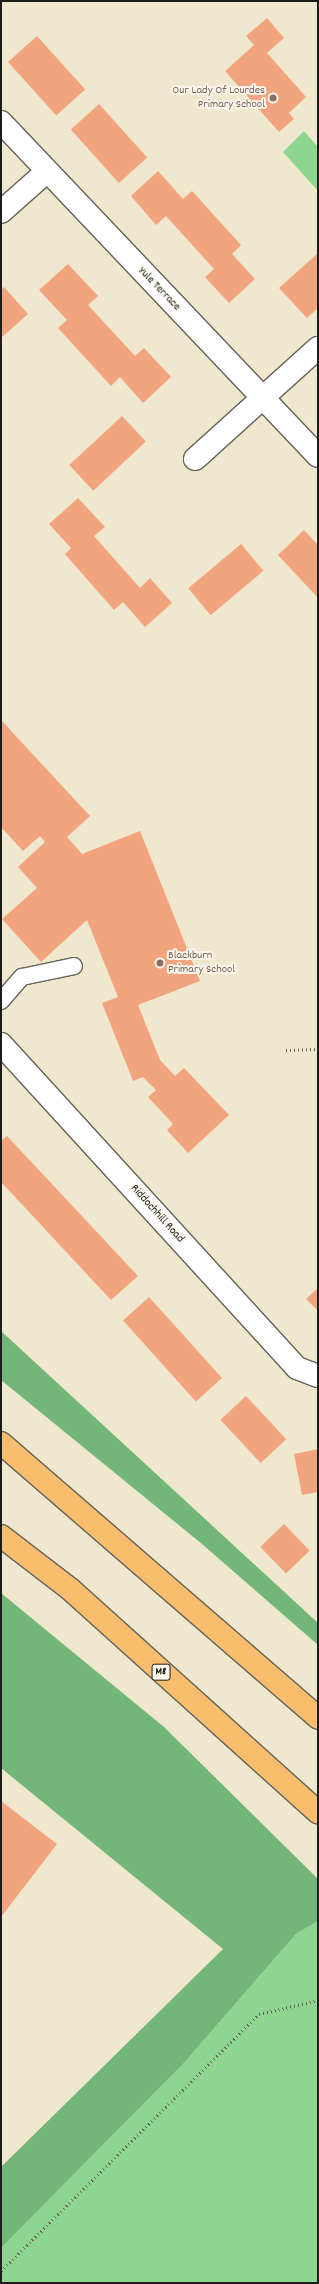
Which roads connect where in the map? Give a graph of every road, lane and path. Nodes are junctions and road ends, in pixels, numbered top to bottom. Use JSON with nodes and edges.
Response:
{"nodes":[{"id":1,"x":1,"y":122,"type":"edge"},
{"id":2,"x":46,"y":172,"type":"junction"},
{"id":3,"x":1,"y":212,"type":"edge"},
{"id":4,"x":318,"y":348,"type":"edge"},
{"id":5,"x":263,"y":396,"type":"junction"},
{"id":6,"x":318,"y":456,"type":"edge"},
{"id":7,"x":195,"y":460,"type":"dead end"},
{"id":8,"x":74,"y":966,"type":"dead end"},
{"id":9,"x":1,"y":1001,"type":"edge"},
{"id":10,"x":1,"y":1044,"type":"edge"},
{"id":11,"x":318,"y":1049,"type":"edge"},
{"id":12,"x":286,"y":1050,"type":"dead end"},
{"id":13,"x":318,"y":1376,"type":"edge"},
{"id":14,"x":1,"y":1443,"type":"edge"},
{"id":15,"x":1,"y":1536,"type":"edge"},
{"id":16,"x":318,"y":1718,"type":"edge"},
{"id":17,"x":318,"y":1812,"type":"edge"},
{"id":18,"x":318,"y":2000,"type":"edge"},
{"id":19,"x":1,"y":2271,"type":"edge"}],
"edges":[{"from":1,"to":2,"type":"street","name":"Yule Terrace"},
{"from":2,"to":3,"type":"street"},
{"from":2,"to":5,"type":"street","name":"Yule Terrace"},
{"from":4,"to":5,"type":"street"},
{"from":5,"to":6,"type":"street","name":"Yule Terrace"},
{"from":5,"to":7,"type":"street"},
{"from":8,"to":9,"type":"lane"},
{"from":10,"to":13,"type":"street","name":"Riddochhill Road"},
{"from":11,"to":12,"type":"path"},
{"from":14,"to":16,"type":"highway"},
{"from":15,"to":17,"type":"highway","number":"M8"},
{"from":18,"to":19,"type":"path"}]}
